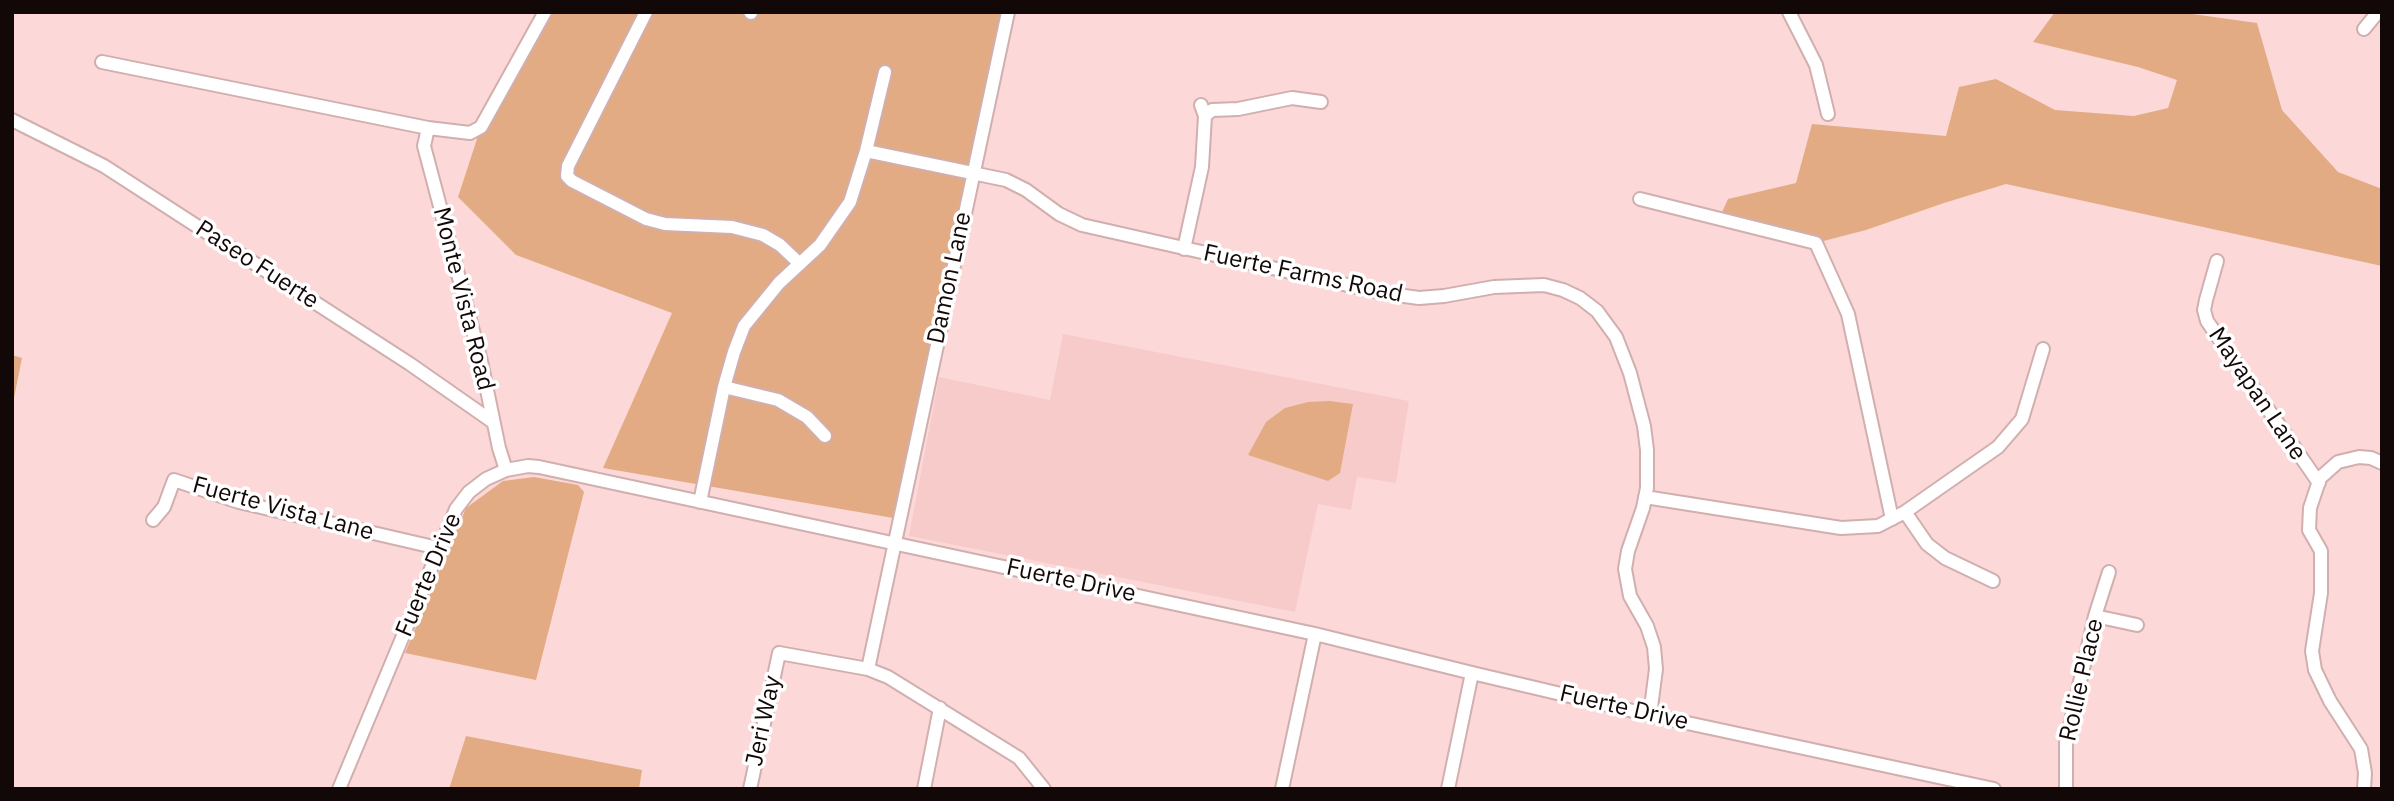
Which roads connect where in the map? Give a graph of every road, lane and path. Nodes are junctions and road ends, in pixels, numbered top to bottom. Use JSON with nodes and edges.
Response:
{"nodes":[{"id":1,"x":545,"y":12,"type":"edge"},
{"id":2,"x":646,"y":12,"type":"edge"},
{"id":3,"x":1008,"y":12,"type":"edge"},
{"id":4,"x":1789,"y":12,"type":"edge"},
{"id":5,"x":2378,"y":12,"type":"edge"},
{"id":6,"x":2364,"y":29,"type":"dead end"},
{"id":7,"x":102,"y":62,"type":"dead end"},
{"id":8,"x":885,"y":72,"type":"dead end"},
{"id":9,"x":1321,"y":102,"type":"dead end"},
{"id":10,"x":1828,"y":114,"type":"dead end"},
{"id":11,"x":12,"y":120,"type":"edge"},
{"id":12,"x":428,"y":128,"type":"junction"},
{"id":13,"x":866,"y":151,"type":"junction"},
{"id":14,"x":972,"y":173,"type":"junction"},
{"id":15,"x":1640,"y":199,"type":"dead end"},
{"id":16,"x":1185,"y":249,"type":"junction"},
{"id":17,"x":2217,"y":261,"type":"dead end"},
{"id":18,"x":800,"y":264,"type":"junction"},
{"id":19,"x":2043,"y":348,"type":"dead end"},
{"id":20,"x":724,"y":387,"type":"junction"},
{"id":21,"x":493,"y":422,"type":"junction"},
{"id":22,"x":825,"y":436,"type":"dead end"},
{"id":23,"x":2382,"y":463,"type":"edge"},
{"id":24,"x":506,"y":470,"type":"junction"},
{"id":25,"x":2319,"y":482,"type":"junction"},
{"id":26,"x":1645,"y":497,"type":"junction"},
{"id":27,"x":700,"y":502,"type":"junction"},
{"id":28,"x":1905,"y":512,"type":"junction"},
{"id":29,"x":1892,"y":519,"type":"junction"},
{"id":30,"x":153,"y":520,"type":"dead end"},
{"id":31,"x":893,"y":545,"type":"junction"},
{"id":32,"x":438,"y":548,"type":"junction"},
{"id":33,"x":2109,"y":572,"type":"dead end"},
{"id":34,"x":1993,"y":581,"type":"dead end"},
{"id":35,"x":2095,"y":616,"type":"junction"},
{"id":36,"x":2137,"y":625,"type":"dead end"},
{"id":37,"x":1315,"y":634,"type":"junction"},
{"id":38,"x":868,"y":669,"type":"junction"},
{"id":39,"x":1472,"y":673,"type":"junction"},
{"id":40,"x":940,"y":708,"type":"junction"},
{"id":41,"x":1650,"y":715,"type":"junction"},
{"id":42,"x":339,"y":789,"type":"edge"},
{"id":43,"x":750,"y":789,"type":"edge"},
{"id":44,"x":924,"y":789,"type":"edge"},
{"id":45,"x":1044,"y":789,"type":"edge"},
{"id":46,"x":1283,"y":789,"type":"edge"},
{"id":47,"x":1448,"y":789,"type":"edge"},
{"id":48,"x":1994,"y":789,"type":"edge"},
{"id":49,"x":2066,"y":789,"type":"edge"},
{"id":50,"x":2364,"y":789,"type":"edge"}],
"edges":[{"from":1,"to":12,"type":"street"},
{"from":2,"to":18,"type":"street"},
{"from":3,"to":14,"type":"street","name":"Damon Lane"},
{"from":4,"to":10,"type":"street"},
{"from":5,"to":6,"type":"street"},
{"from":7,"to":12,"type":"street"},
{"from":8,"to":13,"type":"street"},
{"from":9,"to":16,"type":"street"},
{"from":11,"to":21,"type":"street","name":"Paseo Fuerte"},
{"from":12,"to":21,"type":"street","name":"Monte Vista Road"},
{"from":13,"to":14,"type":"street","name":"Fuerte Farms Road"},
{"from":13,"to":18,"type":"street"},
{"from":14,"to":16,"type":"street","name":"Fuerte Farms Road"},
{"from":14,"to":31,"type":"street","name":"Damon Lane"},
{"from":15,"to":29,"type":"street"},
{"from":16,"to":26,"type":"street","name":"Fuerte Farms Road"},
{"from":17,"to":25,"type":"street","name":"Mayapan Lane"},
{"from":18,"to":20,"type":"street"},
{"from":19,"to":28,"type":"street"},
{"from":20,"to":22,"type":"street"},
{"from":20,"to":27,"type":"street"},
{"from":21,"to":24,"type":"street","name":"Monte Vista Road"},
{"from":23,"to":25,"type":"street"},
{"from":24,"to":27,"type":"street","name":"Fuerte Drive"},
{"from":24,"to":32,"type":"street","name":"Fuerte Drive"},
{"from":25,"to":50,"type":"street"},
{"from":26,"to":29,"type":"street"},
{"from":26,"to":41,"type":"street","name":"Fuerte Farms Road"},
{"from":27,"to":31,"type":"street","name":"Fuerte Drive"},
{"from":28,"to":29,"type":"street"},
{"from":28,"to":34,"type":"street"},
{"from":30,"to":32,"type":"street","name":"Fuerte Vista Lane"},
{"from":31,"to":37,"type":"street","name":"Fuerte Drive"},
{"from":31,"to":38,"type":"street","name":"Damon Lane"},
{"from":32,"to":42,"type":"street","name":"Fuerte Drive"},
{"from":33,"to":35,"type":"street","name":"Rollie Place"},
{"from":35,"to":36,"type":"street"},
{"from":35,"to":49,"type":"street","name":"Rollie Place"},
{"from":37,"to":39,"type":"street","name":"Fuerte Drive"},
{"from":37,"to":46,"type":"street"},
{"from":38,"to":40,"type":"street"},
{"from":38,"to":43,"type":"street","name":"Jeri Way"},
{"from":39,"to":41,"type":"street","name":"Fuerte Drive"},
{"from":39,"to":47,"type":"street"},
{"from":40,"to":44,"type":"street"},
{"from":40,"to":45,"type":"street"},
{"from":41,"to":48,"type":"street","name":"Fuerte Drive"}]}
